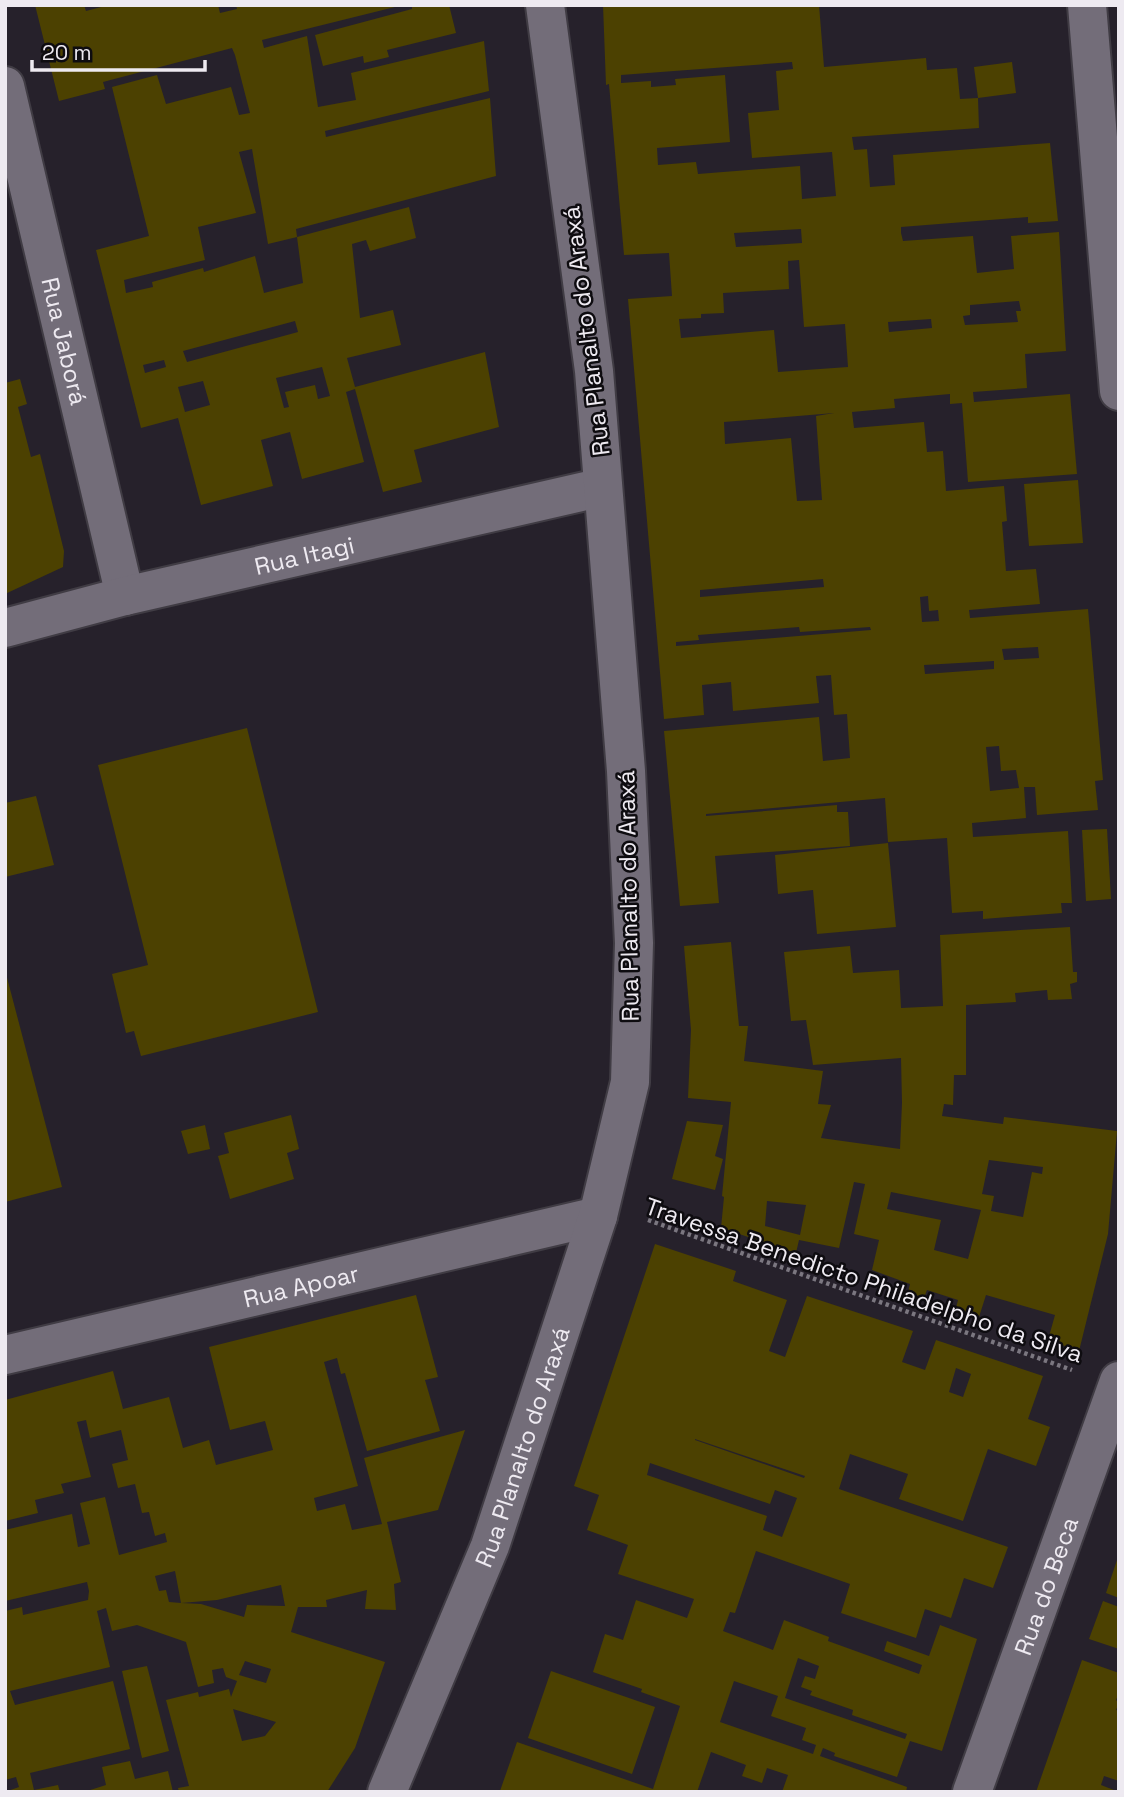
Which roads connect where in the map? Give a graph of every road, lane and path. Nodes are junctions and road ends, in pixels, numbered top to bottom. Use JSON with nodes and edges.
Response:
{"nodes":[{"id":1,"x":545,"y":5,"type":"edge"},
{"id":2,"x":1087,"y":5,"type":"edge"},
{"id":3,"x":5,"y":86,"type":"edge"},
{"id":4,"x":1119,"y":391,"type":"edge"},
{"id":5,"x":603,"y":486,"type":"junction"},
{"id":6,"x":125,"y":596,"type":"junction"},
{"id":7,"x":5,"y":628,"type":"edge"},
{"id":8,"x":598,"y":1216,"type":"junction"},
{"id":9,"x":5,"y":1355,"type":"edge"},
{"id":10,"x":1118,"y":1382,"type":"edge"},
{"id":11,"x":387,"y":1792,"type":"edge"},
{"id":12,"x":972,"y":1792,"type":"edge"}],
"edges":[{"from":1,"to":5,"type":"street","name":"Rua Planalto do Araxá"},
{"from":2,"to":4,"type":"street"},
{"from":3,"to":6,"type":"street","name":"Rua Jaborá"},
{"from":5,"to":6,"type":"street","name":"Rua Itagi"},
{"from":5,"to":8,"type":"street","name":"Rua Planalto do Araxá"},
{"from":6,"to":7,"type":"street","name":"Rua Itagi"},
{"from":8,"to":9,"type":"street","name":"Rua Apoar"},
{"from":8,"to":10,"type":"path","name":"Travessa Benedicto Philadelpho da Silva"},
{"from":8,"to":11,"type":"street","name":"Rua Planalto do Araxá"},
{"from":10,"to":12,"type":"street","name":"Rua do Beca"}]}
